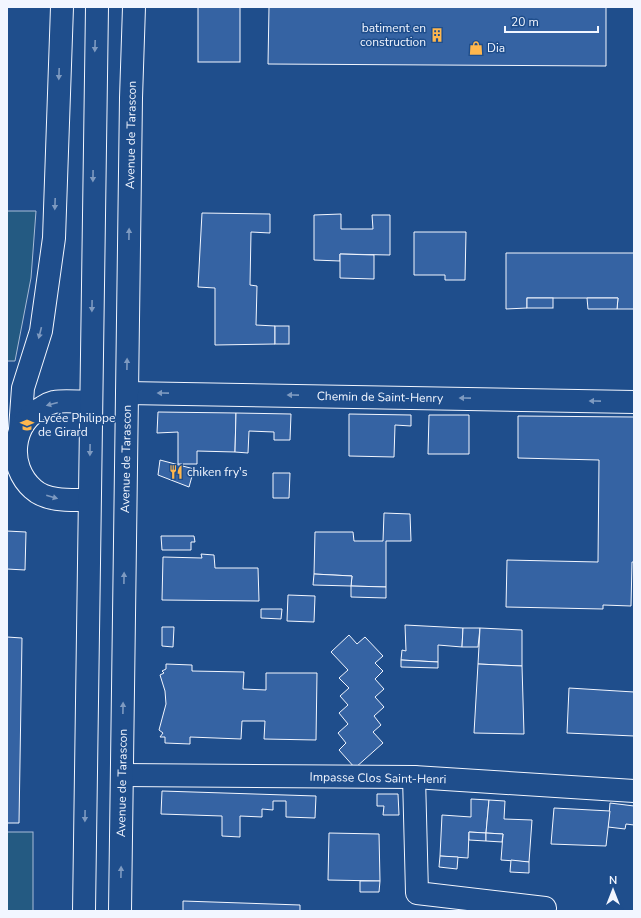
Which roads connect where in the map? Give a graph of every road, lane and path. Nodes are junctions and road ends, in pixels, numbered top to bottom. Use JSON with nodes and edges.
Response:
{"nodes":[{"id":1,"x":62,"y":7,"type":"edge"},
{"id":2,"x":97,"y":7,"type":"edge"},
{"id":3,"x":134,"y":7,"type":"edge"},
{"id":4,"x":127,"y":393,"type":"junction"},
{"id":5,"x":91,"y":402,"type":"junction"},
{"id":6,"x":634,"y":402,"type":"edge"},
{"id":7,"x":20,"y":429,"type":"junction"},
{"id":8,"x":90,"y":500,"type":"junction"},
{"id":9,"x":122,"y":775,"type":"junction"},
{"id":10,"x":414,"y":777,"type":"junction"},
{"id":11,"x":634,"y":791,"type":"edge"},
{"id":12,"x":545,"y":908,"type":"dead end"},
{"id":13,"x":84,"y":911,"type":"edge"},
{"id":14,"x":120,"y":911,"type":"edge"}],
"edges":[{"from":1,"to":7,"type":"street","one_way":true},
{"from":2,"to":5,"type":"street","one_way":true},
{"from":4,"to":3,"type":"street","name":"Avenue de Tarascon","one_way":true},
{"from":6,"to":4,"type":"street","name":"Chemin de Saint-Henry","one_way":true},
{"from":9,"to":4,"type":"street","name":"Avenue de Tarascon","one_way":true},
{"from":5,"to":7,"type":"street","one_way":true},
{"from":5,"to":8,"type":"street","one_way":true},
{"from":7,"to":8,"type":"street","one_way":true},
{"from":8,"to":13,"type":"street","one_way":true},
{"from":9,"to":10,"type":"street","name":"Impasse Clos Saint-Henri"},
{"from":14,"to":9,"type":"street","name":"Avenue de Tarascon","one_way":true},
{"from":10,"to":11,"type":"street","name":"Impasse Clos Saint-Henri"},
{"from":10,"to":12,"type":"street"}]}
